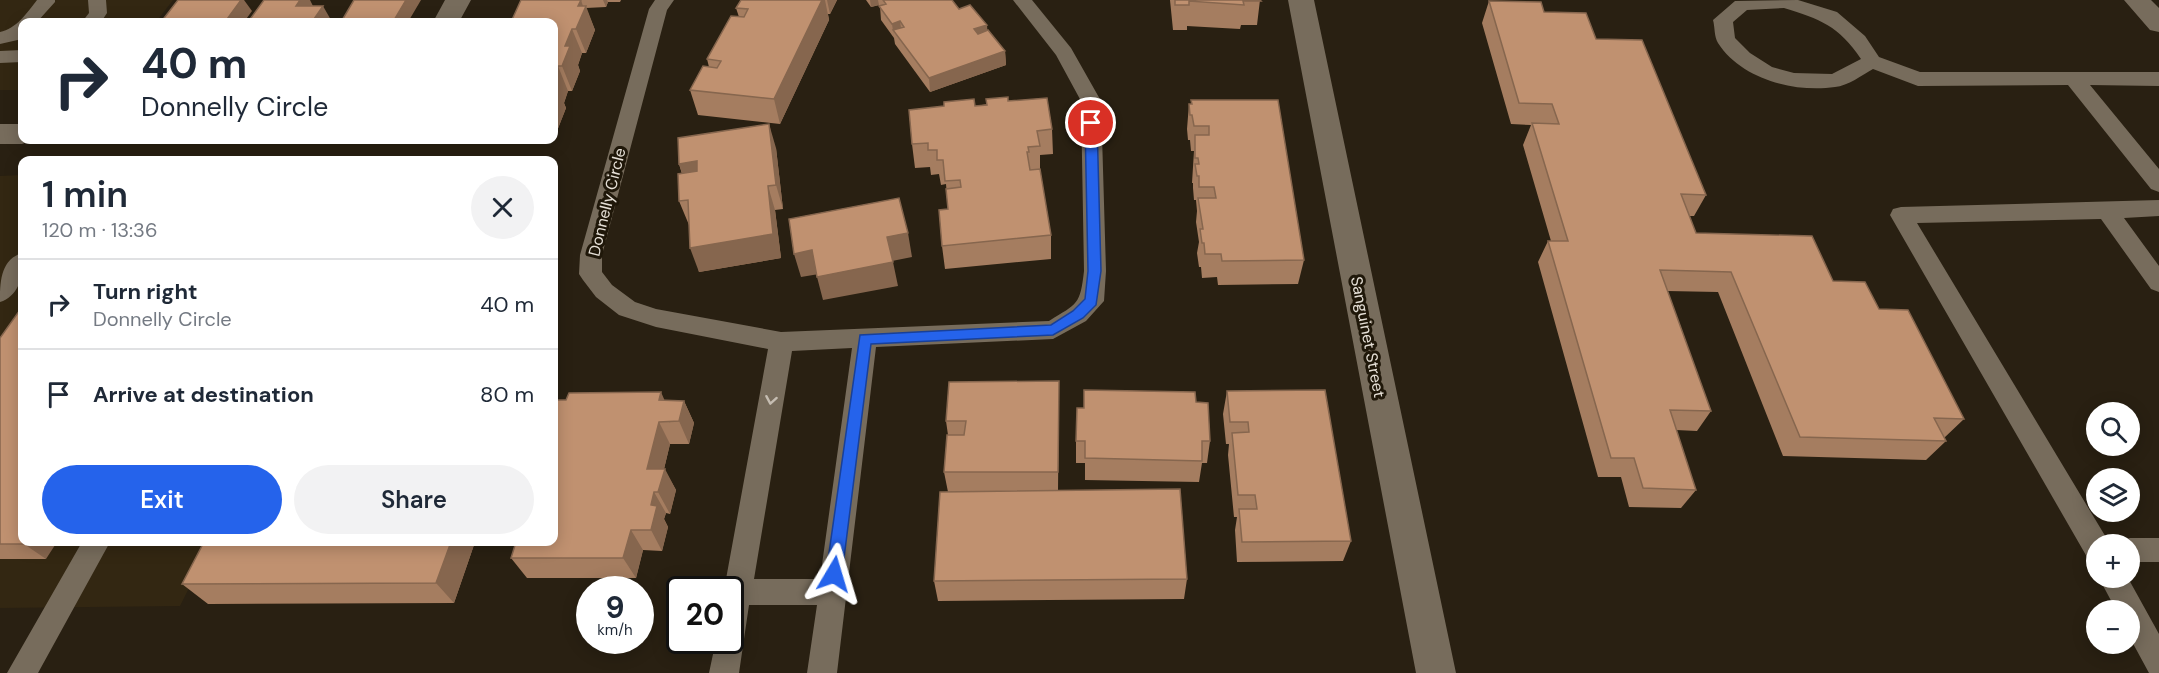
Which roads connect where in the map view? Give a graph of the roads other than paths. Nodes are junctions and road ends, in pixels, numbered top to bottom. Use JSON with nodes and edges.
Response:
{"nodes":[{"id":1,"x":46,"y":0,"type":"edge"},
{"id":2,"x":97,"y":0,"type":"edge"},
{"id":3,"x":458,"y":0,"type":"edge"},
{"id":4,"x":665,"y":0,"type":"edge"},
{"id":5,"x":1022,"y":0,"type":"edge"},
{"id":6,"x":1301,"y":0,"type":"edge"},
{"id":7,"x":2137,"y":0,"type":"edge"},
{"id":8,"x":31,"y":18,"type":"edge"},
{"id":9,"x":95,"y":18,"type":"edge"},
{"id":10,"x":448,"y":18,"type":"edge"},
{"id":11,"x":2159,"y":24,"type":"edge"},
{"id":12,"x":18,"y":33,"type":"edge"},
{"id":13,"x":0,"y":38,"type":"edge"},
{"id":14,"x":18,"y":56,"type":"edge"},
{"id":15,"x":0,"y":57,"type":"edge"},
{"id":16,"x":1872,"y":61,"type":"junction"},
{"id":17,"x":2074,"y":78,"type":"junction"},
{"id":18,"x":2159,"y":79,"type":"edge"},
{"id":19,"x":2159,"y":184,"type":"edge"},
{"id":20,"x":2159,"y":208,"type":"edge"},
{"id":21,"x":2107,"y":212,"type":"junction"},
{"id":22,"x":18,"y":268,"type":"edge"},
{"id":23,"x":2159,"y":283,"type":"edge"},
{"id":24,"x":0,"y":293,"type":"edge"},
{"id":25,"x":865,"y":339,"type":"junction"},
{"id":26,"x":781,"y":342,"type":"junction"},
{"id":27,"x":2089,"y":534,"type":"edge"},
{"id":28,"x":94,"y":546,"type":"edge"},
{"id":29,"x":2140,"y":550,"type":"edge"},
{"id":30,"x":2159,"y":550,"type":"edge"},
{"id":31,"x":741,"y":576,"type":"edge"},
{"id":32,"x":2118,"y":588,"type":"edge"},
{"id":33,"x":832,"y":591,"type":"junction"},
{"id":34,"x":744,"y":592,"type":"edge"},
{"id":35,"x":727,"y":654,"type":"edge"},
{"id":36,"x":2159,"y":663,"type":"edge"},
{"id":37,"x":22,"y":673,"type":"edge"},
{"id":38,"x":724,"y":673,"type":"edge"},
{"id":39,"x":822,"y":673,"type":"edge"},
{"id":40,"x":1436,"y":673,"type":"edge"}],
"edges":[{"from":1,"to":8,"type":"lane"},
{"from":2,"to":9,"type":"lane"},
{"from":3,"to":10,"type":"street"},
{"from":4,"to":26,"type":"lane","name":"Donnelly Circle"},
{"from":5,"to":25,"type":"lane","name":"Donnelly Circle"},
{"from":6,"to":40,"type":"street","name":"Sanguinet Street"},
{"from":7,"to":11,"type":"street"},
{"from":12,"to":13,"type":"lane"},
{"from":14,"to":15,"type":"lane"},
{"from":16,"to":16,"type":"lane"},
{"from":16,"to":17,"type":"lane"},
{"from":17,"to":18,"type":"lane"},
{"from":17,"to":19,"type":"lane"},
{"from":20,"to":21,"type":"lane"},
{"from":21,"to":23,"type":"lane"},
{"from":21,"to":27,"type":"lane"},
{"from":22,"to":24,"type":"lane"},
{"from":25,"to":26,"type":"lane","name":"Donnelly Circle"},
{"from":25,"to":33,"type":"lane"},
{"from":26,"to":31,"type":"lane","one_way":true},
{"from":28,"to":37,"type":"lane"},
{"from":29,"to":30,"type":"lane"},
{"from":32,"to":36,"type":"lane"},
{"from":33,"to":34,"type":"lane"},
{"from":33,"to":39,"type":"lane"},
{"from":35,"to":38,"type":"lane"}]}
